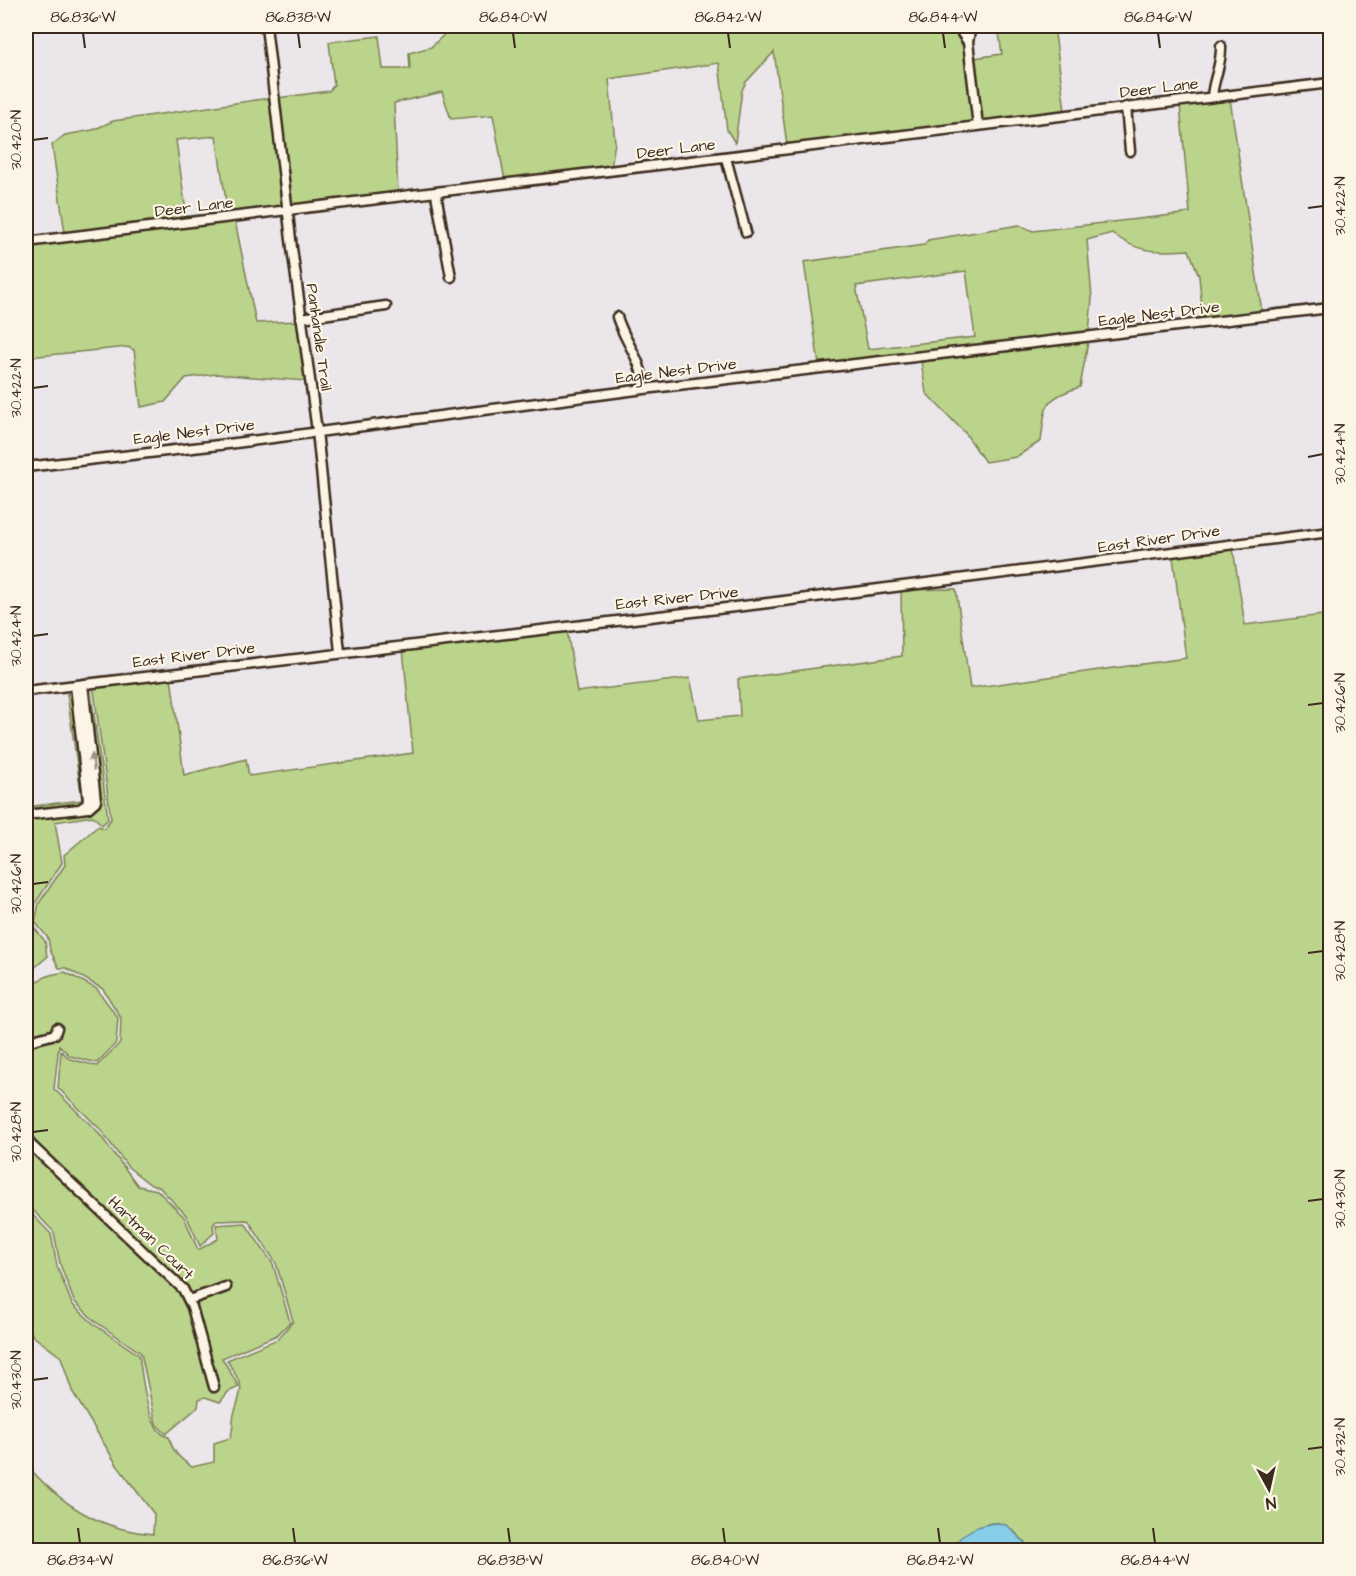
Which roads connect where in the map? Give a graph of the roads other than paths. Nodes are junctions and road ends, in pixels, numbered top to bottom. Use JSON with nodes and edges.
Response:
{"nodes":[{"id":1,"x":266,"y":26,"type":"edge"},
{"id":2,"x":957,"y":26,"type":"edge"},
{"id":3,"x":971,"y":26,"type":"edge"},
{"id":4,"x":968,"y":42,"type":"junction"},
{"id":5,"x":1221,"y":46,"type":"dead end"},
{"id":6,"x":1330,"y":84,"type":"edge"},
{"id":7,"x":1212,"y":97,"type":"junction"},
{"id":8,"x":1126,"y":107,"type":"junction"},
{"id":9,"x":978,"y":126,"type":"junction"},
{"id":10,"x":1130,"y":151,"type":"dead end"},
{"id":11,"x":726,"y":158,"type":"junction"},
{"id":12,"x":436,"y":194,"type":"junction"},
{"id":13,"x":287,"y":211,"type":"junction"},
{"id":14,"x":746,"y":232,"type":"dead end"},
{"id":15,"x":26,"y":242,"type":"edge"},
{"id":16,"x":451,"y":277,"type":"dead end"},
{"id":17,"x":386,"y":306,"type":"dead end"},
{"id":18,"x":1330,"y":308,"type":"edge"},
{"id":19,"x":617,"y":316,"type":"dead end"},
{"id":20,"x":301,"y":318,"type":"junction"},
{"id":21,"x":644,"y":389,"type":"junction"},
{"id":22,"x":317,"y":431,"type":"junction"},
{"id":23,"x":26,"y":467,"type":"edge"},
{"id":24,"x":1330,"y":532,"type":"edge"},
{"id":25,"x":340,"y":652,"type":"junction"},
{"id":26,"x":79,"y":684,"type":"junction"},
{"id":27,"x":26,"y":691,"type":"edge"},
{"id":28,"x":26,"y":815,"type":"edge"},
{"id":29,"x":57,"y":1028,"type":"dead end"},
{"id":30,"x":26,"y":1042,"type":"edge"},
{"id":31,"x":26,"y":1137,"type":"edge"},
{"id":32,"x":226,"y":1287,"type":"dead end"},
{"id":33,"x":189,"y":1300,"type":"junction"},
{"id":34,"x":214,"y":1387,"type":"dead end"}],
"edges":[{"from":1,"to":13,"type":"street","name":"Panhandle Trail"},
{"from":2,"to":4,"type":"street"},
{"from":3,"to":4,"type":"street"},
{"from":4,"to":9,"type":"street"},
{"from":5,"to":7,"type":"street"},
{"from":6,"to":7,"type":"street","name":"Deer Lane"},
{"from":7,"to":8,"type":"street","name":"Deer Lane"},
{"from":8,"to":9,"type":"street","name":"Deer Lane"},
{"from":8,"to":10,"type":"street"},
{"from":9,"to":11,"type":"street","name":"Deer Lane"},
{"from":11,"to":12,"type":"street","name":"Deer Lane"},
{"from":11,"to":14,"type":"street"},
{"from":12,"to":13,"type":"street","name":"Deer Lane"},
{"from":12,"to":16,"type":"street"},
{"from":13,"to":15,"type":"street","name":"Deer Lane"},
{"from":13,"to":20,"type":"street","name":"Panhandle Trail"},
{"from":17,"to":20,"type":"street"},
{"from":18,"to":21,"type":"street","name":"Eagle Nest Drive"},
{"from":19,"to":21,"type":"street"},
{"from":20,"to":22,"type":"street","name":"Panhandle Trail"},
{"from":21,"to":22,"type":"street","name":"Eagle Nest Drive"},
{"from":22,"to":23,"type":"street","name":"Eagle Nest Drive"},
{"from":22,"to":25,"type":"street","name":"Panhandle Trail"},
{"from":24,"to":25,"type":"street","name":"East River Drive"},
{"from":25,"to":26,"type":"street","name":"East River Drive"},
{"from":26,"to":27,"type":"street","name":"East River Drive"},
{"from":26,"to":28,"type":"street"},
{"from":29,"to":30,"type":"street"},
{"from":31,"to":33,"type":"street","name":"Hartman Court"},
{"from":32,"to":33,"type":"street"},
{"from":33,"to":34,"type":"street","name":"Hartman Court"}]}
